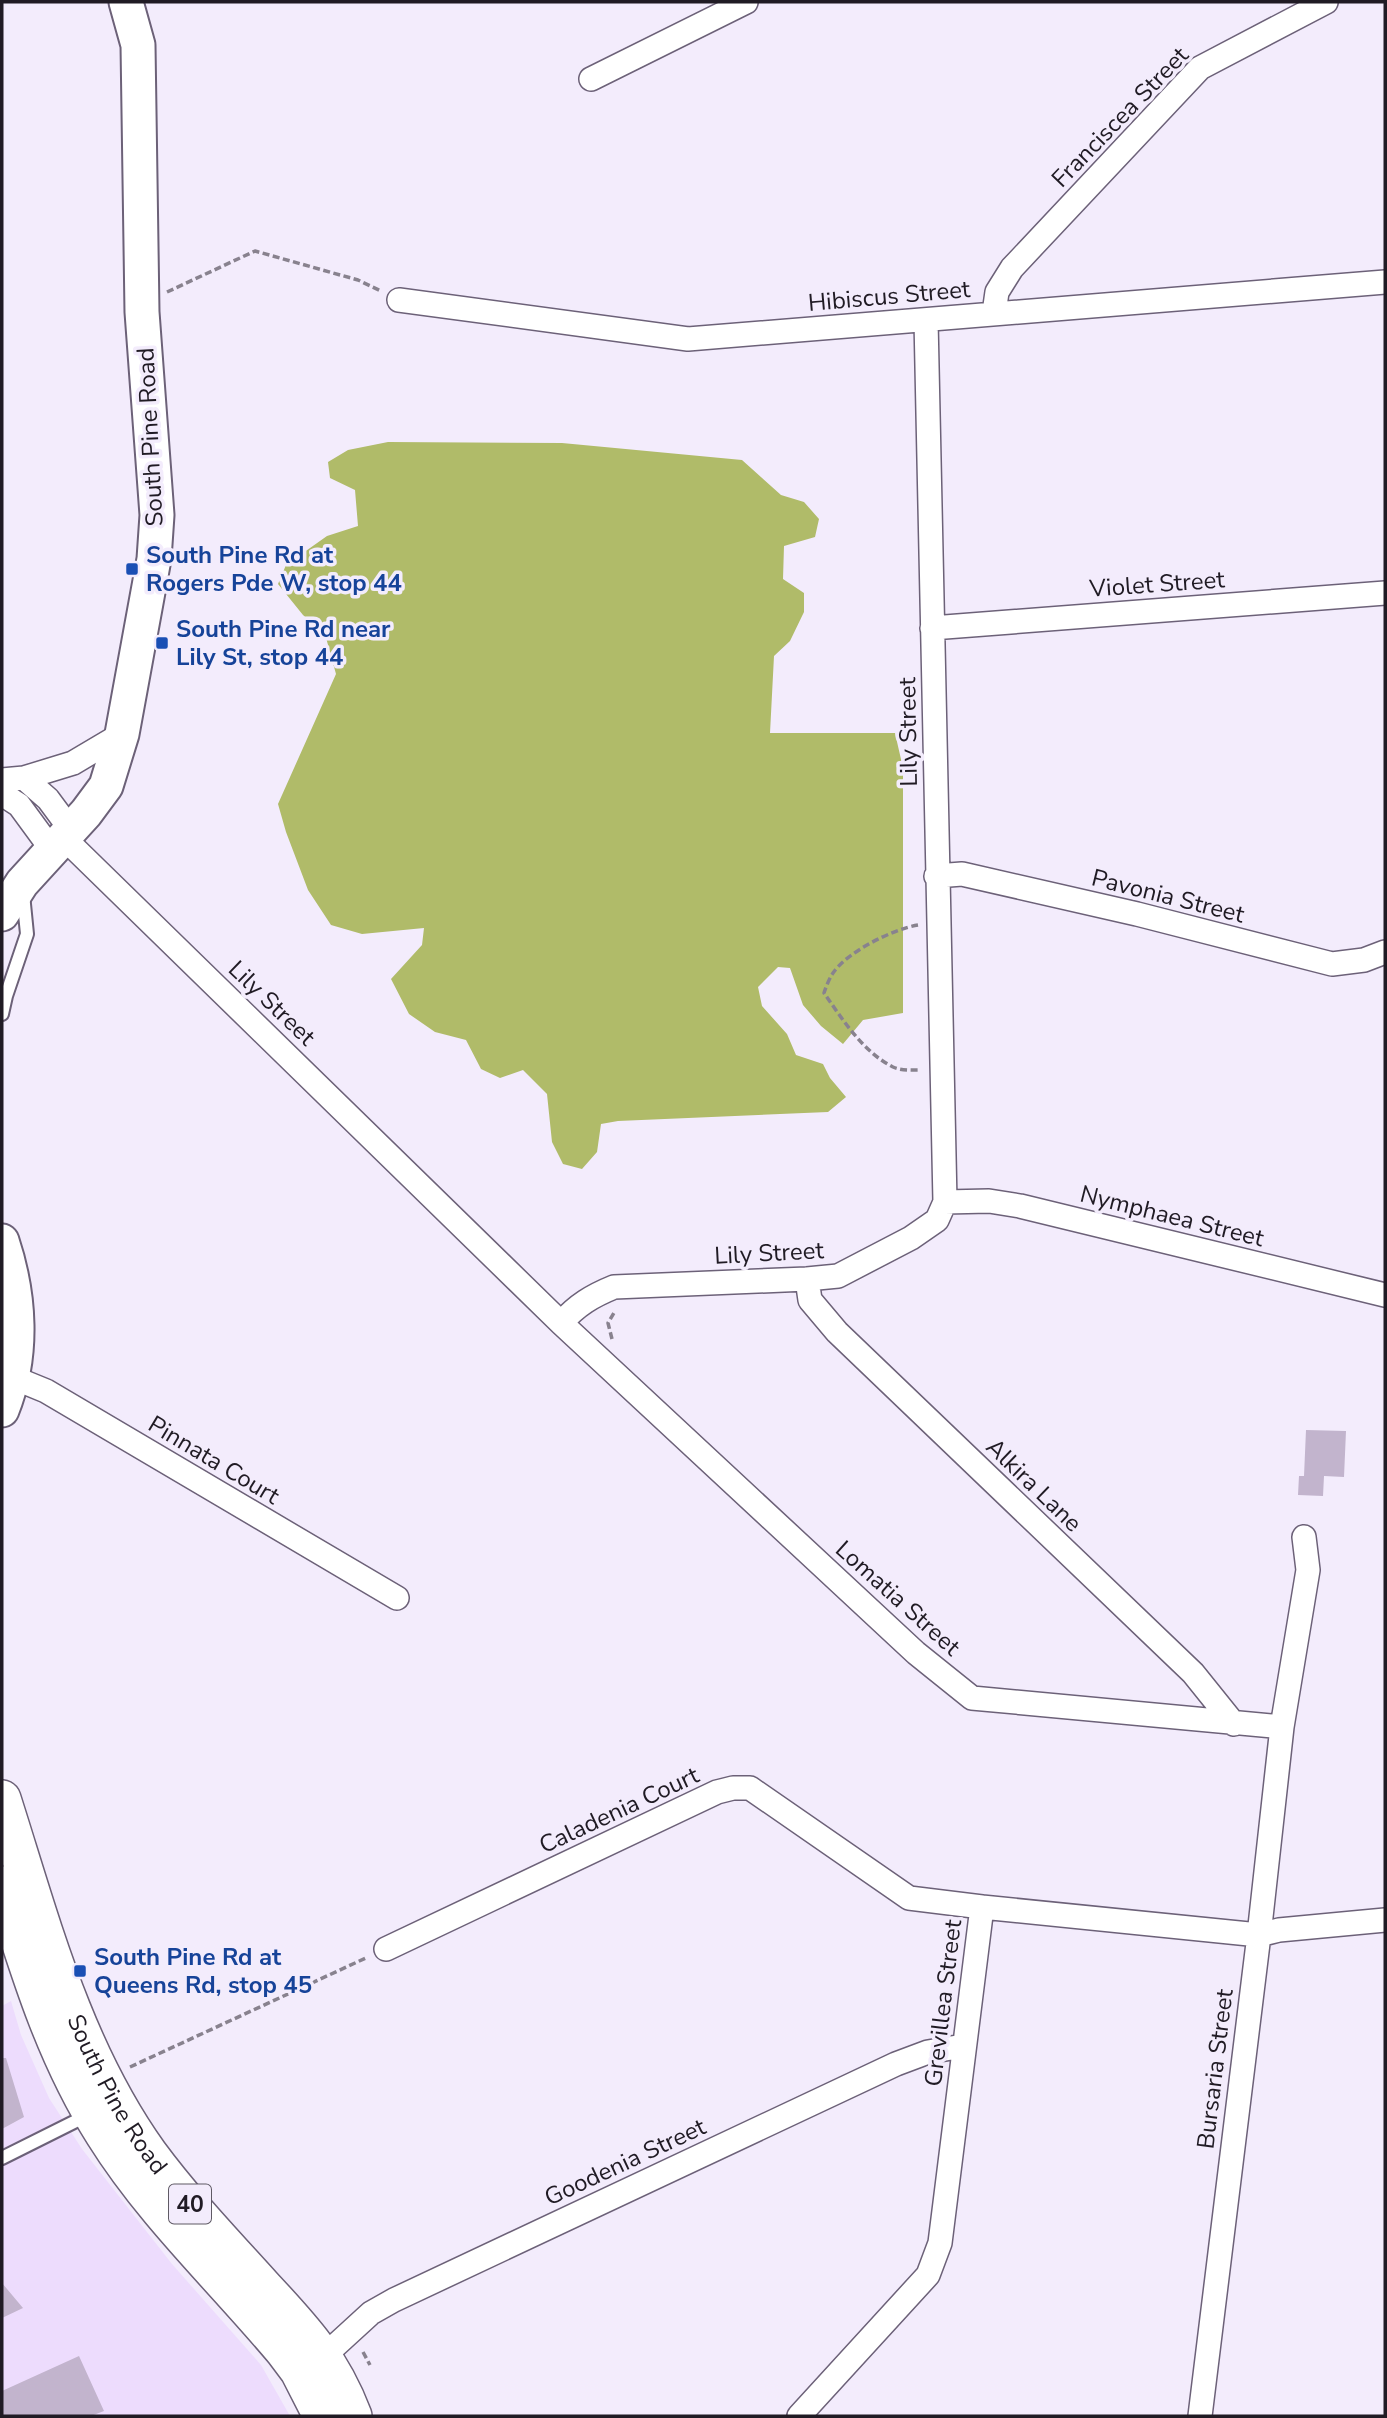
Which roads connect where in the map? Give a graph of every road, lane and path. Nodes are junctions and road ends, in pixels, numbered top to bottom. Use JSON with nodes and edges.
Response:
{"nodes":[{"id":1,"x":126,"y":2,"type":"edge"},
{"id":2,"x":746,"y":2,"type":"edge"},
{"id":3,"x":1326,"y":2,"type":"edge"},
{"id":4,"x":591,"y":79,"type":"dead end"},
{"id":5,"x":1385,"y":282,"type":"edge"},
{"id":6,"x":164,"y":292,"type":"dead end"},
{"id":7,"x":399,"y":300,"type":"joint"},
{"id":8,"x":994,"y":313,"type":"junction"},
{"id":9,"x":926,"y":320,"type":"junction"},
{"id":10,"x":1385,"y":593,"type":"edge"},
{"id":11,"x":932,"y":628,"type":"junction"},
{"id":12,"x":122,"y":734,"type":"junction"},
{"id":13,"x":13,"y":779,"type":"edge"},
{"id":14,"x":2,"y":794,"type":"edge"},
{"id":15,"x":62,"y":839,"type":"junction"},
{"id":16,"x":936,"y":876,"type":"junction"},
{"id":17,"x":22,"y":883,"type":"junction"},
{"id":18,"x":2,"y":914,"type":"edge"},
{"id":19,"x":918,"y":925,"type":"dead end"},
{"id":20,"x":1385,"y":952,"type":"edge"},
{"id":21,"x":2,"y":1014,"type":"edge"},
{"id":22,"x":921,"y":1070,"type":"dead end"},
{"id":23,"x":945,"y":1202,"type":"junction"},
{"id":24,"x":2,"y":1241,"type":"edge"},
{"id":25,"x":807,"y":1279,"type":"junction"},
{"id":26,"x":1385,"y":1295,"type":"edge"},
{"id":27,"x":561,"y":1323,"type":"junction"},
{"id":28,"x":7,"y":1374,"type":"edge"},
{"id":29,"x":2,"y":1409,"type":"edge"},
{"id":30,"x":1304,"y":1537,"type":"dead end"},
{"id":31,"x":397,"y":1598,"type":"dead end"},
{"id":32,"x":1234,"y":1724,"type":"junction"},
{"id":33,"x":1282,"y":1727,"type":"junction"},
{"id":34,"x":2,"y":1799,"type":"edge"},
{"id":35,"x":2,"y":1885,"type":"edge"},
{"id":36,"x":982,"y":1907,"type":"junction"},
{"id":37,"x":1385,"y":1920,"type":"edge"},
{"id":38,"x":1259,"y":1935,"type":"junction"},
{"id":39,"x":386,"y":1949,"type":"joint"},
{"id":40,"x":963,"y":2046,"type":"junction"},
{"id":41,"x":124,"y":2070,"type":"dead end"},
{"id":42,"x":92,"y":2113,"type":"junction"},
{"id":43,"x":2,"y":2158,"type":"edge"},
{"id":44,"x":363,"y":2352,"type":"dead end"},
{"id":45,"x":324,"y":2356,"type":"junction"},
{"id":46,"x":370,"y":2365,"type":"dead end"},
{"id":47,"x":321,"y":2416,"type":"edge"},
{"id":48,"x":353,"y":2416,"type":"edge"},
{"id":49,"x":799,"y":2416,"type":"edge"},
{"id":50,"x":1200,"y":2416,"type":"edge"}],
"edges":[{"from":1,"to":12,"type":"main road","name":"South Pine Road"},
{"from":2,"to":4,"type":"street"},
{"from":3,"to":8,"type":"street","name":"Franciscea Street"},
{"from":5,"to":8,"type":"street","name":"Hibiscus Street"},
{"from":6,"to":7,"type":"path"},
{"from":7,"to":9,"type":"street","name":"Hibiscus Street"},
{"from":8,"to":9,"type":"street","name":"Hibiscus Street"},
{"from":9,"to":11,"type":"street","name":"Lily Street"},
{"from":10,"to":11,"type":"street","name":"Violet Street"},
{"from":11,"to":16,"type":"street","name":"Lily Street"},
{"from":12,"to":13,"type":"street"},
{"from":12,"to":15,"type":"main road","name":"South Pine Road"},
{"from":13,"to":15,"type":"street"},
{"from":14,"to":15,"type":"street"},
{"from":15,"to":17,"type":"main road","name":"South Pine Road"},
{"from":15,"to":27,"type":"street","name":"Lily Street"},
{"from":16,"to":20,"type":"street","name":"Pavonia Street"},
{"from":16,"to":23,"type":"street","name":"Lily Street"},
{"from":17,"to":18,"type":"main road","name":"South Pine Road"},
{"from":17,"to":21,"type":"lane"},
{"from":19,"to":22,"type":"path"},
{"from":23,"to":25,"type":"street","name":"Lily Street"},
{"from":23,"to":26,"type":"street","name":"Nymphaea Street"},
{"from":24,"to":28,"type":"main road"},
{"from":25,"to":27,"type":"street","name":"Lily Street"},
{"from":25,"to":32,"type":"street","name":"Alkira Lane"},
{"from":27,"to":32,"type":"street","name":"Lomatia Street"},
{"from":28,"to":29,"type":"main road"},
{"from":28,"to":31,"type":"street","name":"Pinnata Court"},
{"from":30,"to":33,"type":"street","name":"Bursaria Street"},
{"from":32,"to":33,"type":"street","name":"Lomatia Street"},
{"from":33,"to":38,"type":"street","name":"Bursaria Street"},
{"from":34,"to":45,"type":"main road","name":"South Pine Road","number":"40"},
{"from":35,"to":42,"type":"main road","name":"South Pine Road","number":"40"},
{"from":36,"to":38,"type":"street","name":"Grevillea Street"},
{"from":36,"to":39,"type":"street","name":"Caladenia Court"},
{"from":36,"to":40,"type":"street","name":"Grevillea Street"},
{"from":37,"to":38,"type":"street","name":"Grevillea Street"},
{"from":38,"to":50,"type":"street","name":"Bursaria Street"},
{"from":39,"to":41,"type":"path"},
{"from":40,"to":45,"type":"street","name":"Goodenia Street"},
{"from":40,"to":49,"type":"street","name":"Grevillea Street"},
{"from":42,"to":43,"type":"lane"},
{"from":42,"to":47,"type":"main road","name":"South Pine Road","number":"40"},
{"from":44,"to":46,"type":"path"},
{"from":45,"to":48,"type":"main road","name":"South Pine Road","number":"40"}]}
